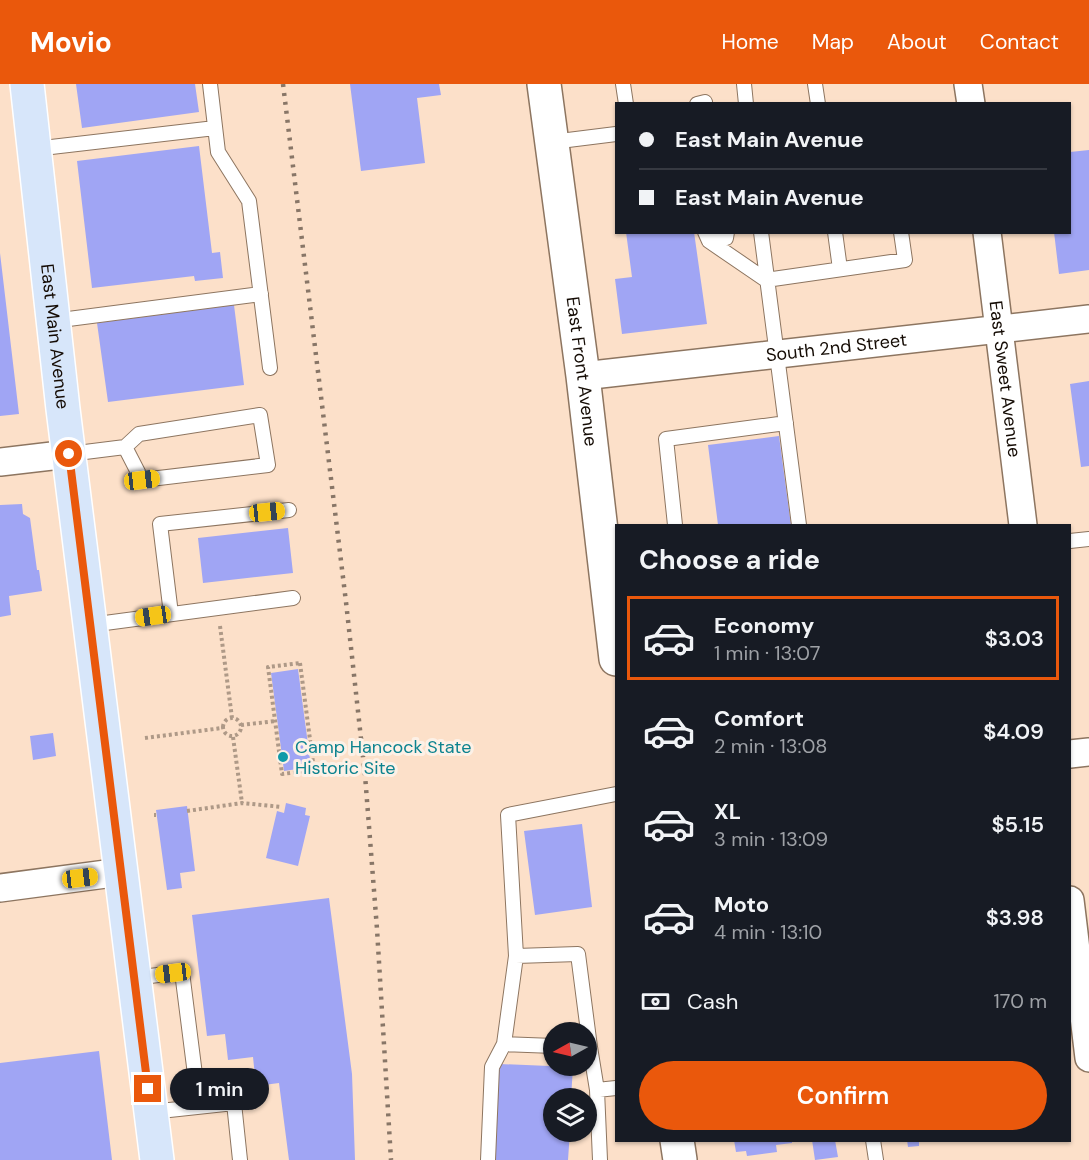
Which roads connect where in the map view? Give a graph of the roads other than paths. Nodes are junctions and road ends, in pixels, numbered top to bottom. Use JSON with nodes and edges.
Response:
{"nodes":[{"id":1,"x":27,"y":84,"type":"edge"},
{"id":2,"x":210,"y":84,"type":"edge"},
{"id":3,"x":544,"y":84,"type":"edge"},
{"id":4,"x":623,"y":84,"type":"edge"},
{"id":5,"x":744,"y":84,"type":"edge"},
{"id":6,"x":815,"y":84,"type":"edge"},
{"id":7,"x":968,"y":84,"type":"edge"},
{"id":8,"x":626,"y":102,"type":"edge"},
{"id":9,"x":746,"y":102,"type":"edge"},
{"id":10,"x":818,"y":102,"type":"edge"},
{"id":11,"x":971,"y":102,"type":"edge"},
{"id":12,"x":215,"y":128,"type":"junction"},
{"id":13,"x":615,"y":134,"type":"edge"},
{"id":14,"x":552,"y":142,"type":"junction"},
{"id":15,"x":34,"y":149,"type":"junction"},
{"id":16,"x":727,"y":234,"type":"edge"},
{"id":17,"x":761,"y":234,"type":"edge"},
{"id":18,"x":835,"y":234,"type":"edge"},
{"id":19,"x":901,"y":234,"type":"edge"},
{"id":20,"x":987,"y":234,"type":"edge"},
{"id":21,"x":709,"y":235,"type":"edge"},
{"id":22,"x":840,"y":269,"type":"junction"},
{"id":23,"x":766,"y":280,"type":"junction"},
{"id":24,"x":261,"y":294,"type":"junction"},
{"id":25,"x":1089,"y":319,"type":"edge"},
{"id":26,"x":53,"y":321,"type":"junction"},
{"id":27,"x":998,"y":330,"type":"junction"},
{"id":28,"x":776,"y":354,"type":"junction"},
{"id":29,"x":270,"y":368,"type":"dead end"},
{"id":30,"x":583,"y":376,"type":"junction"},
{"id":31,"x":786,"y":423,"type":"junction"},
{"id":32,"x":125,"y":447,"type":"junction"},
{"id":33,"x":69,"y":454,"type":"junction"},
{"id":34,"x":0,"y":462,"type":"edge"},
{"id":35,"x":289,"y":510,"type":"dead end"},
{"id":36,"x":675,"y":524,"type":"edge"},
{"id":37,"x":799,"y":524,"type":"edge"},
{"id":38,"x":1023,"y":524,"type":"edge"},
{"id":39,"x":1089,"y":539,"type":"edge"},
{"id":40,"x":1071,"y":541,"type":"edge"},
{"id":41,"x":293,"y":598,"type":"dead end"},
{"id":42,"x":613,"y":607,"type":"edge"},
{"id":43,"x":171,"y":614,"type":"junction"},
{"id":44,"x":90,"y":625,"type":"junction"},
{"id":45,"x":615,"y":642,"type":"edge"},
{"id":46,"x":1089,"y":752,"type":"edge"},
{"id":47,"x":1071,"y":754,"type":"edge"},
{"id":48,"x":615,"y":794,"type":"edge"},
{"id":49,"x":121,"y":872,"type":"junction"},
{"id":50,"x":0,"y":888,"type":"edge"},
{"id":51,"x":1071,"y":908,"type":"edge"},
{"id":52,"x":516,"y":956,"type":"junction"},
{"id":53,"x":134,"y":978,"type":"junction"},
{"id":54,"x":585,"y":1022,"type":"edge"},
{"id":55,"x":504,"y":1044,"type":"junction"},
{"id":56,"x":543,"y":1046,"type":"edge"},
{"id":57,"x":1089,"y":1058,"type":"edge"},
{"id":58,"x":615,"y":1088,"type":"edge"},
{"id":59,"x":597,"y":1089,"type":"joint"},
{"id":60,"x":199,"y":1106,"type":"junction"},
{"id":61,"x":151,"y":1112,"type":"junction"},
{"id":62,"x":677,"y":1142,"type":"edge"},
{"id":63,"x":873,"y":1142,"type":"edge"},
{"id":64,"x":157,"y":1160,"type":"edge"},
{"id":65,"x":240,"y":1160,"type":"edge"},
{"id":66,"x":488,"y":1160,"type":"edge"},
{"id":67,"x":600,"y":1160,"type":"edge"},
{"id":68,"x":680,"y":1160,"type":"edge"},
{"id":69,"x":876,"y":1160,"type":"edge"}],
"edges":[{"from":1,"to":15,"type":"main road","name":"East Main Avenue"},
{"from":2,"to":12,"type":"lane"},
{"from":3,"to":14,"type":"street","name":"East Front Avenue"},
{"from":4,"to":8,"type":"lane"},
{"from":5,"to":9,"type":"lane"},
{"from":6,"to":10,"type":"lane"},
{"from":7,"to":11,"type":"street"},
{"from":12,"to":15,"type":"lane"},
{"from":12,"to":24,"type":"lane"},
{"from":13,"to":14,"type":"lane"},
{"from":14,"to":30,"type":"street","name":"East Front Avenue"},
{"from":15,"to":26,"type":"main road","name":"East Main Avenue"},
{"from":16,"to":21,"type":"lane"},
{"from":17,"to":23,"type":"lane"},
{"from":18,"to":22,"type":"lane"},
{"from":19,"to":22,"type":"lane"},
{"from":20,"to":27,"type":"street","name":"East Sweet Avenue"},
{"from":21,"to":23,"type":"lane"},
{"from":22,"to":23,"type":"lane"},
{"from":23,"to":28,"type":"lane"},
{"from":24,"to":26,"type":"lane"},
{"from":24,"to":29,"type":"lane"},
{"from":25,"to":27,"type":"street","name":"South 2nd Street"},
{"from":26,"to":33,"type":"main road","name":"East Main Avenue"},
{"from":27,"to":28,"type":"street","name":"South 2nd Street"},
{"from":27,"to":38,"type":"street","name":"East Sweet Avenue"},
{"from":28,"to":30,"type":"street","name":"South 2nd Street"},
{"from":28,"to":31,"type":"lane"},
{"from":30,"to":42,"type":"street","name":"East Front Avenue"},
{"from":31,"to":36,"type":"lane"},
{"from":31,"to":37,"type":"lane"},
{"from":32,"to":32,"type":"lane"},
{"from":32,"to":33,"type":"lane"},
{"from":33,"to":34,"type":"street"},
{"from":33,"to":44,"type":"main road","name":"East Main Avenue"},
{"from":35,"to":43,"type":"lane"},
{"from":39,"to":40,"type":"lane"},
{"from":41,"to":43,"type":"lane"},
{"from":42,"to":45,"type":"street","name":"East Front Avenue"},
{"from":43,"to":44,"type":"lane"},
{"from":44,"to":49,"type":"main road","name":"East Main Avenue"},
{"from":46,"to":47,"type":"street"},
{"from":48,"to":52,"type":"lane"},
{"from":49,"to":50,"type":"street"},
{"from":49,"to":53,"type":"main road","name":"East Main Avenue"},
{"from":51,"to":57,"type":"street"},
{"from":52,"to":54,"type":"lane"},
{"from":52,"to":55,"type":"lane"},
{"from":53,"to":60,"type":"lane"},
{"from":53,"to":61,"type":"main road","name":"East Main Avenue"},
{"from":55,"to":56,"type":"lane"},
{"from":55,"to":66,"type":"lane"},
{"from":58,"to":59,"type":"lane"},
{"from":59,"to":67,"type":"lane"},
{"from":60,"to":61,"type":"lane"},
{"from":60,"to":65,"type":"lane"},
{"from":61,"to":64,"type":"main road","name":"East Main Avenue"},
{"from":62,"to":68,"type":"street"},
{"from":63,"to":69,"type":"lane"}]}
